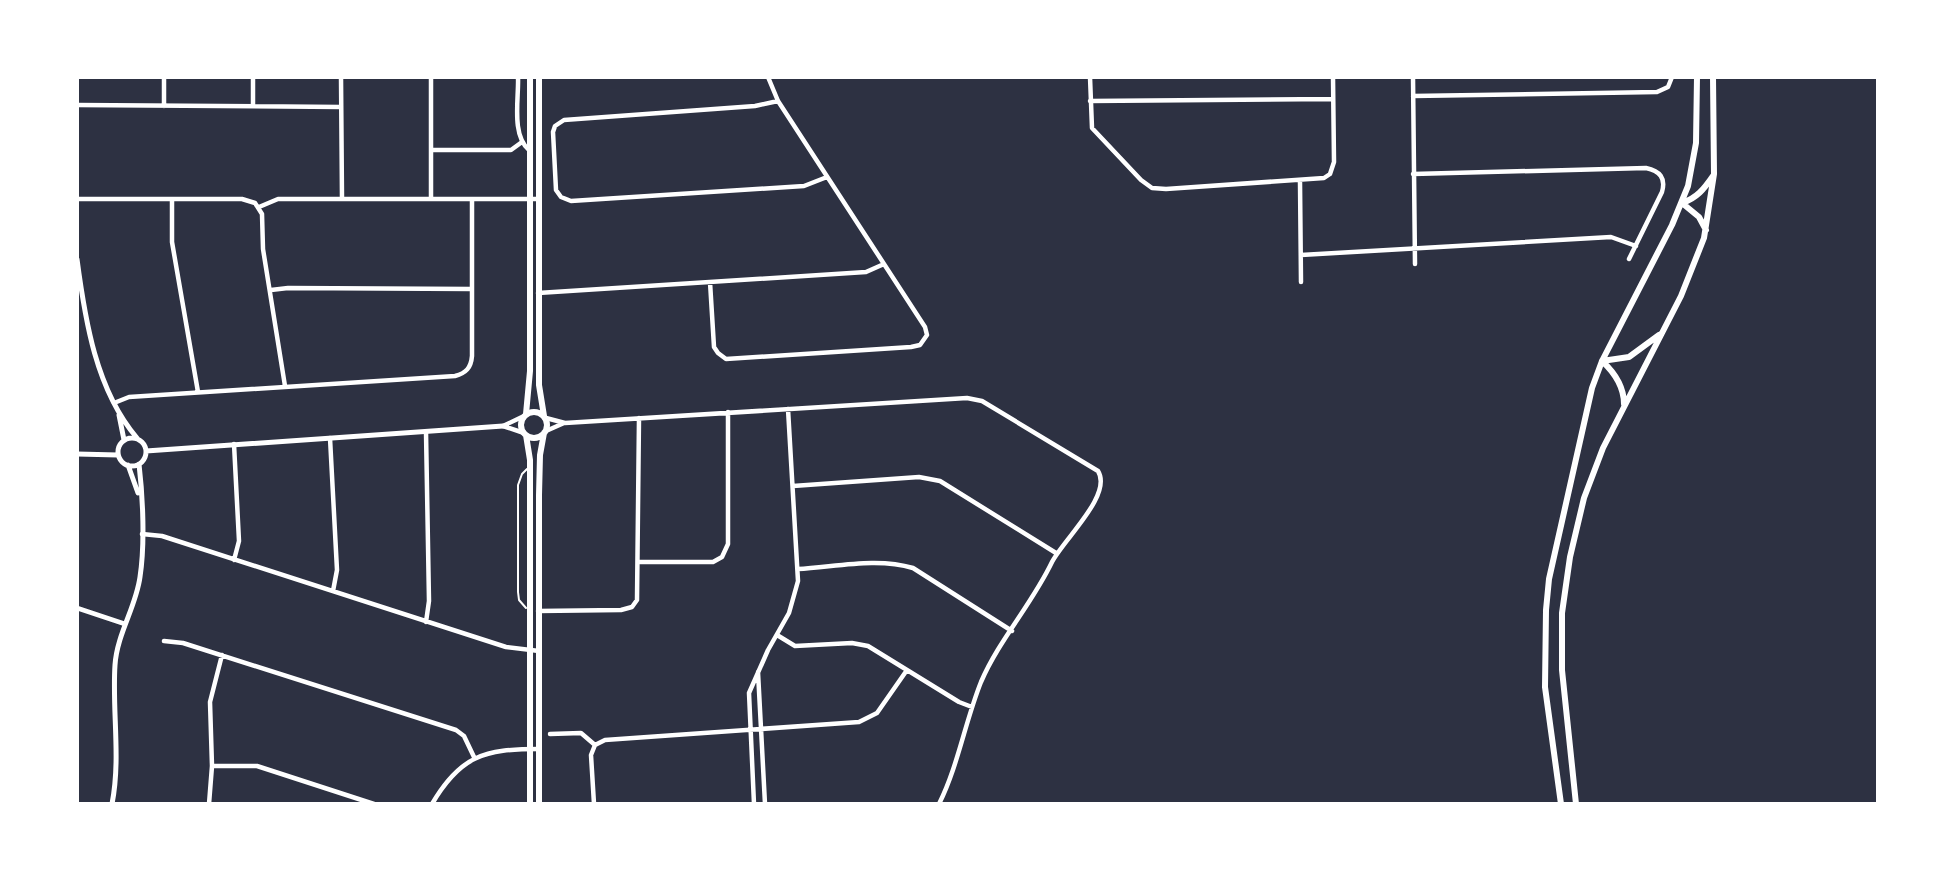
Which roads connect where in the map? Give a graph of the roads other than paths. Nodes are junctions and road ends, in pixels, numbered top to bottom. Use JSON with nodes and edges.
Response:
{"nodes":[{"id":1,"x":164,"y":77,"type":"edge"},
{"id":2,"x":253,"y":77,"type":"edge"},
{"id":3,"x":341,"y":77,"type":"edge"},
{"id":4,"x":431,"y":77,"type":"edge"},
{"id":5,"x":519,"y":77,"type":"edge"},
{"id":6,"x":530,"y":77,"type":"edge"},
{"id":7,"x":539,"y":77,"type":"edge"},
{"id":8,"x":768,"y":77,"type":"edge"},
{"id":9,"x":1090,"y":77,"type":"edge"},
{"id":10,"x":1333,"y":77,"type":"edge"},
{"id":11,"x":1413,"y":77,"type":"edge"},
{"id":12,"x":1672,"y":77,"type":"edge"},
{"id":13,"x":1697,"y":77,"type":"edge"},
{"id":14,"x":1713,"y":77,"type":"edge"},
{"id":15,"x":1413,"y":96,"type":"junction"},
{"id":16,"x":1333,"y":99,"type":"junction"},
{"id":17,"x":778,"y":101,"type":"junction"},
{"id":18,"x":1090,"y":101,"type":"junction"},
{"id":19,"x":77,"y":105,"type":"edge"},
{"id":20,"x":164,"y":106,"type":"junction"},
{"id":21,"x":253,"y":106,"type":"junction"},
{"id":22,"x":341,"y":107,"type":"junction"},
{"id":23,"x":522,"y":142,"type":"junction"},
{"id":24,"x":431,"y":149,"type":"junction"},
{"id":25,"x":530,"y":150,"type":"junction"},
{"id":26,"x":1413,"y":174,"type":"junction"},
{"id":27,"x":1714,"y":174,"type":"junction"},
{"id":28,"x":827,"y":177,"type":"junction"},
{"id":29,"x":1300,"y":181,"type":"junction"},
{"id":30,"x":431,"y":198,"type":"junction"},
{"id":31,"x":77,"y":199,"type":"edge"},
{"id":32,"x":172,"y":199,"type":"junction"},
{"id":33,"x":342,"y":199,"type":"junction"},
{"id":34,"x":472,"y":199,"type":"junction"},
{"id":35,"x":530,"y":199,"type":"junction"},
{"id":36,"x":539,"y":199,"type":"junction"},
{"id":37,"x":1682,"y":203,"type":"junction"},
{"id":38,"x":259,"y":207,"type":"junction"},
{"id":39,"x":1706,"y":230,"type":"junction"},
{"id":40,"x":1636,"y":246,"type":"junction"},
{"id":41,"x":1415,"y":248,"type":"junction"},
{"id":42,"x":1301,"y":255,"type":"junction"},
{"id":43,"x":77,"y":258,"type":"edge"},
{"id":44,"x":1629,"y":258,"type":"dead end"},
{"id":45,"x":884,"y":264,"type":"junction"},
{"id":46,"x":1415,"y":264,"type":"dead end"},
{"id":47,"x":710,"y":282,"type":"junction"},
{"id":48,"x":1301,"y":282,"type":"dead end"},
{"id":49,"x":472,"y":289,"type":"junction"},
{"id":50,"x":271,"y":290,"type":"junction"},
{"id":51,"x":538,"y":293,"type":"junction"},
{"id":52,"x":1662,"y":333,"type":"junction"},
{"id":53,"x":1602,"y":361,"type":"junction"},
{"id":54,"x":285,"y":386,"type":"junction"},
{"id":55,"x":198,"y":392,"type":"junction"},
{"id":56,"x":114,"y":403,"type":"junction"},
{"id":57,"x":1624,"y":406,"type":"junction"},
{"id":58,"x":788,"y":409,"type":"junction"},
{"id":59,"x":118,"y":412,"type":"junction"},
{"id":60,"x":728,"y":412,"type":"junction"},
{"id":61,"x":525,"y":415,"type":"junction"},
{"id":62,"x":545,"y":417,"type":"junction"},
{"id":63,"x":639,"y":418,"type":"junction"},
{"id":64,"x":565,"y":423,"type":"junction"},
{"id":65,"x":503,"y":426,"type":"junction"},
{"id":66,"x":426,"y":432,"type":"junction"},
{"id":67,"x":545,"y":432,"type":"junction"},
{"id":68,"x":525,"y":434,"type":"junction"},
{"id":69,"x":137,"y":438,"type":"junction"},
{"id":70,"x":330,"y":438,"type":"junction"},
{"id":71,"x":124,"y":440,"type":"junction"},
{"id":72,"x":234,"y":444,"type":"junction"},
{"id":73,"x":146,"y":451,"type":"junction"},
{"id":74,"x":77,"y":454,"type":"edge"},
{"id":75,"x":118,"y":455,"type":"junction"},
{"id":76,"x":139,"y":464,"type":"junction"},
{"id":77,"x":128,"y":465,"type":"junction"},
{"id":78,"x":530,"y":467,"type":"junction"},
{"id":79,"x":793,"y":485,"type":"junction"},
{"id":80,"x":141,"y":499,"type":"junction"},
{"id":81,"x":142,"y":534,"type":"junction"},
{"id":82,"x":1056,"y":553,"type":"junction"},
{"id":83,"x":234,"y":559,"type":"junction"},
{"id":84,"x":639,"y":562,"type":"junction"},
{"id":85,"x":798,"y":569,"type":"junction"},
{"id":86,"x":333,"y":591,"type":"junction"},
{"id":87,"x":77,"y":608,"type":"edge"},
{"id":88,"x":534,"y":611,"type":"junction"},
{"id":89,"x":426,"y":622,"type":"junction"},
{"id":90,"x":125,"y":624,"type":"junction"},
{"id":91,"x":1012,"y":631,"type":"junction"},
{"id":92,"x":776,"y":635,"type":"junction"},
{"id":93,"x":164,"y":641,"type":"dead end"},
{"id":94,"x":530,"y":650,"type":"junction"},
{"id":95,"x":539,"y":651,"type":"junction"},
{"id":96,"x":222,"y":655,"type":"junction"},
{"id":97,"x":907,"y":670,"type":"junction"},
{"id":98,"x":758,"y":671,"type":"junction"},
{"id":99,"x":972,"y":708,"type":"junction"},
{"id":100,"x":750,"y":730,"type":"junction"},
{"id":101,"x":760,"y":730,"type":"junction"},
{"id":102,"x":550,"y":734,"type":"dead end"},
{"id":103,"x":595,"y":745,"type":"junction"},
{"id":104,"x":535,"y":749,"type":"junction"},
{"id":105,"x":474,"y":757,"type":"junction"},
{"id":106,"x":212,"y":766,"type":"junction"},
{"id":107,"x":112,"y":804,"type":"edge"},
{"id":108,"x":209,"y":804,"type":"edge"},
{"id":109,"x":374,"y":804,"type":"edge"},
{"id":110,"x":432,"y":804,"type":"edge"},
{"id":111,"x":530,"y":804,"type":"edge"},
{"id":112,"x":539,"y":804,"type":"edge"},
{"id":113,"x":594,"y":804,"type":"edge"},
{"id":114,"x":754,"y":804,"type":"edge"},
{"id":115,"x":765,"y":804,"type":"edge"},
{"id":116,"x":939,"y":804,"type":"edge"},
{"id":117,"x":1561,"y":804,"type":"edge"},
{"id":118,"x":1576,"y":804,"type":"edge"}],
"edges":[{"from":1,"to":20,"type":"street"},
{"from":2,"to":21,"type":"street"},
{"from":3,"to":22,"type":"street"},
{"from":4,"to":24,"type":"street"},
{"from":5,"to":23,"type":"street"},
{"from":6,"to":25,"type":"main road"},
{"from":7,"to":36,"type":"main road"},
{"from":8,"to":17,"type":"street"},
{"from":9,"to":18,"type":"street"},
{"from":10,"to":16,"type":"street"},
{"from":11,"to":15,"type":"street"},
{"from":12,"to":15,"type":"street"},
{"from":13,"to":37,"type":"main road"},
{"from":14,"to":27,"type":"main road"},
{"from":15,"to":26,"type":"street"},
{"from":16,"to":18,"type":"street"},
{"from":16,"to":29,"type":"street"},
{"from":17,"to":28,"type":"street"},
{"from":17,"to":28,"type":"street"},
{"from":18,"to":29,"type":"street"},
{"from":19,"to":20,"type":"street"},
{"from":20,"to":21,"type":"street"},
{"from":21,"to":22,"type":"street"},
{"from":22,"to":33,"type":"street"},
{"from":23,"to":24,"type":"street"},
{"from":23,"to":25,"type":"street"},
{"from":24,"to":30,"type":"street"},
{"from":25,"to":35,"type":"main road"},
{"from":26,"to":40,"type":"street"},
{"from":26,"to":41,"type":"street"},
{"from":27,"to":37,"type":"main road"},
{"from":27,"to":39,"type":"main road"},
{"from":28,"to":45,"type":"street"},
{"from":29,"to":42,"type":"street"},
{"from":30,"to":33,"type":"street"},
{"from":30,"to":34,"type":"street"},
{"from":31,"to":32,"type":"street"},
{"from":32,"to":38,"type":"street"},
{"from":32,"to":55,"type":"street"},
{"from":33,"to":38,"type":"street"},
{"from":34,"to":35,"type":"street"},
{"from":34,"to":49,"type":"street"},
{"from":35,"to":36,"type":"street"},
{"from":35,"to":61,"type":"main road"},
{"from":36,"to":51,"type":"main road"},
{"from":37,"to":39,"type":"main road"},
{"from":37,"to":53,"type":"main road"},
{"from":38,"to":50,"type":"street"},
{"from":39,"to":52,"type":"main road"},
{"from":40,"to":41,"type":"street"},
{"from":40,"to":44,"type":"street"},
{"from":41,"to":42,"type":"street"},
{"from":41,"to":46,"type":"street"},
{"from":42,"to":48,"type":"street"},
{"from":43,"to":56,"type":"street"},
{"from":45,"to":47,"type":"street"},
{"from":45,"to":47,"type":"street"},
{"from":47,"to":51,"type":"street"},
{"from":49,"to":50,"type":"street"},
{"from":49,"to":54,"type":"street"},
{"from":50,"to":54,"type":"street"},
{"from":51,"to":62,"type":"main road"},
{"from":52,"to":53,"type":"main road"},
{"from":52,"to":57,"type":"main road"},
{"from":53,"to":57,"type":"main road"},
{"from":53,"to":117,"type":"main road"},
{"from":54,"to":55,"type":"street"},
{"from":55,"to":56,"type":"street"},
{"from":56,"to":59,"type":"street"},
{"from":57,"to":118,"type":"main road"},
{"from":58,"to":60,"type":"street"},
{"from":58,"to":79,"type":"street"},
{"from":58,"to":82,"type":"street"},
{"from":59,"to":69,"type":"street"},
{"from":59,"to":71,"type":"street"},
{"from":60,"to":63,"type":"street"},
{"from":60,"to":84,"type":"street"},
{"from":61,"to":62,"type":"main road"},
{"from":61,"to":65,"type":"street"},
{"from":61,"to":68,"type":"main road"},
{"from":62,"to":64,"type":"street"},
{"from":62,"to":67,"type":"main road"},
{"from":63,"to":64,"type":"street"},
{"from":63,"to":84,"type":"street"},
{"from":64,"to":67,"type":"street"},
{"from":65,"to":66,"type":"street"},
{"from":65,"to":68,"type":"street"},
{"from":66,"to":70,"type":"street"},
{"from":66,"to":89,"type":"street"},
{"from":67,"to":68,"type":"main road"},
{"from":67,"to":88,"type":"main road"},
{"from":68,"to":78,"type":"main road"},
{"from":69,"to":71,"type":"street"},
{"from":69,"to":73,"type":"street"},
{"from":70,"to":72,"type":"street"},
{"from":70,"to":86,"type":"street"},
{"from":71,"to":75,"type":"street"},
{"from":72,"to":73,"type":"street"},
{"from":72,"to":83,"type":"street"},
{"from":73,"to":76,"type":"street"},
{"from":74,"to":75,"type":"street"},
{"from":75,"to":77,"type":"street"},
{"from":76,"to":77,"type":"street"},
{"from":76,"to":80,"type":"street"},
{"from":77,"to":80,"type":"street"},
{"from":78,"to":88,"type":"main road"},
{"from":78,"to":88,"type":"lane"},
{"from":79,"to":82,"type":"street"},
{"from":79,"to":85,"type":"street"},
{"from":80,"to":81,"type":"street"},
{"from":81,"to":83,"type":"street"},
{"from":81,"to":90,"type":"street"},
{"from":82,"to":91,"type":"street"},
{"from":83,"to":86,"type":"street"},
{"from":84,"to":88,"type":"street"},
{"from":85,"to":91,"type":"street"},
{"from":85,"to":92,"type":"street"},
{"from":86,"to":89,"type":"street"},
{"from":87,"to":90,"type":"street"},
{"from":88,"to":94,"type":"main road"},
{"from":88,"to":95,"type":"main road"},
{"from":89,"to":94,"type":"street"},
{"from":90,"to":107,"type":"street"},
{"from":91,"to":99,"type":"street"},
{"from":92,"to":97,"type":"street"},
{"from":92,"to":98,"type":"street"},
{"from":93,"to":96,"type":"street"},
{"from":94,"to":95,"type":"street"},
{"from":94,"to":104,"type":"main road"},
{"from":95,"to":104,"type":"main road"},
{"from":96,"to":105,"type":"street"},
{"from":96,"to":106,"type":"street"},
{"from":97,"to":99,"type":"street"},
{"from":97,"to":101,"type":"street"},
{"from":98,"to":100,"type":"street"},
{"from":98,"to":101,"type":"street"},
{"from":99,"to":116,"type":"street"},
{"from":100,"to":101,"type":"street"},
{"from":100,"to":103,"type":"street"},
{"from":100,"to":114,"type":"street"},
{"from":101,"to":115,"type":"street"},
{"from":102,"to":103,"type":"street"},
{"from":103,"to":113,"type":"street"},
{"from":104,"to":105,"type":"street"},
{"from":104,"to":111,"type":"main road"},
{"from":104,"to":112,"type":"main road"},
{"from":105,"to":110,"type":"street"},
{"from":106,"to":108,"type":"street"},
{"from":106,"to":109,"type":"street"}]}
